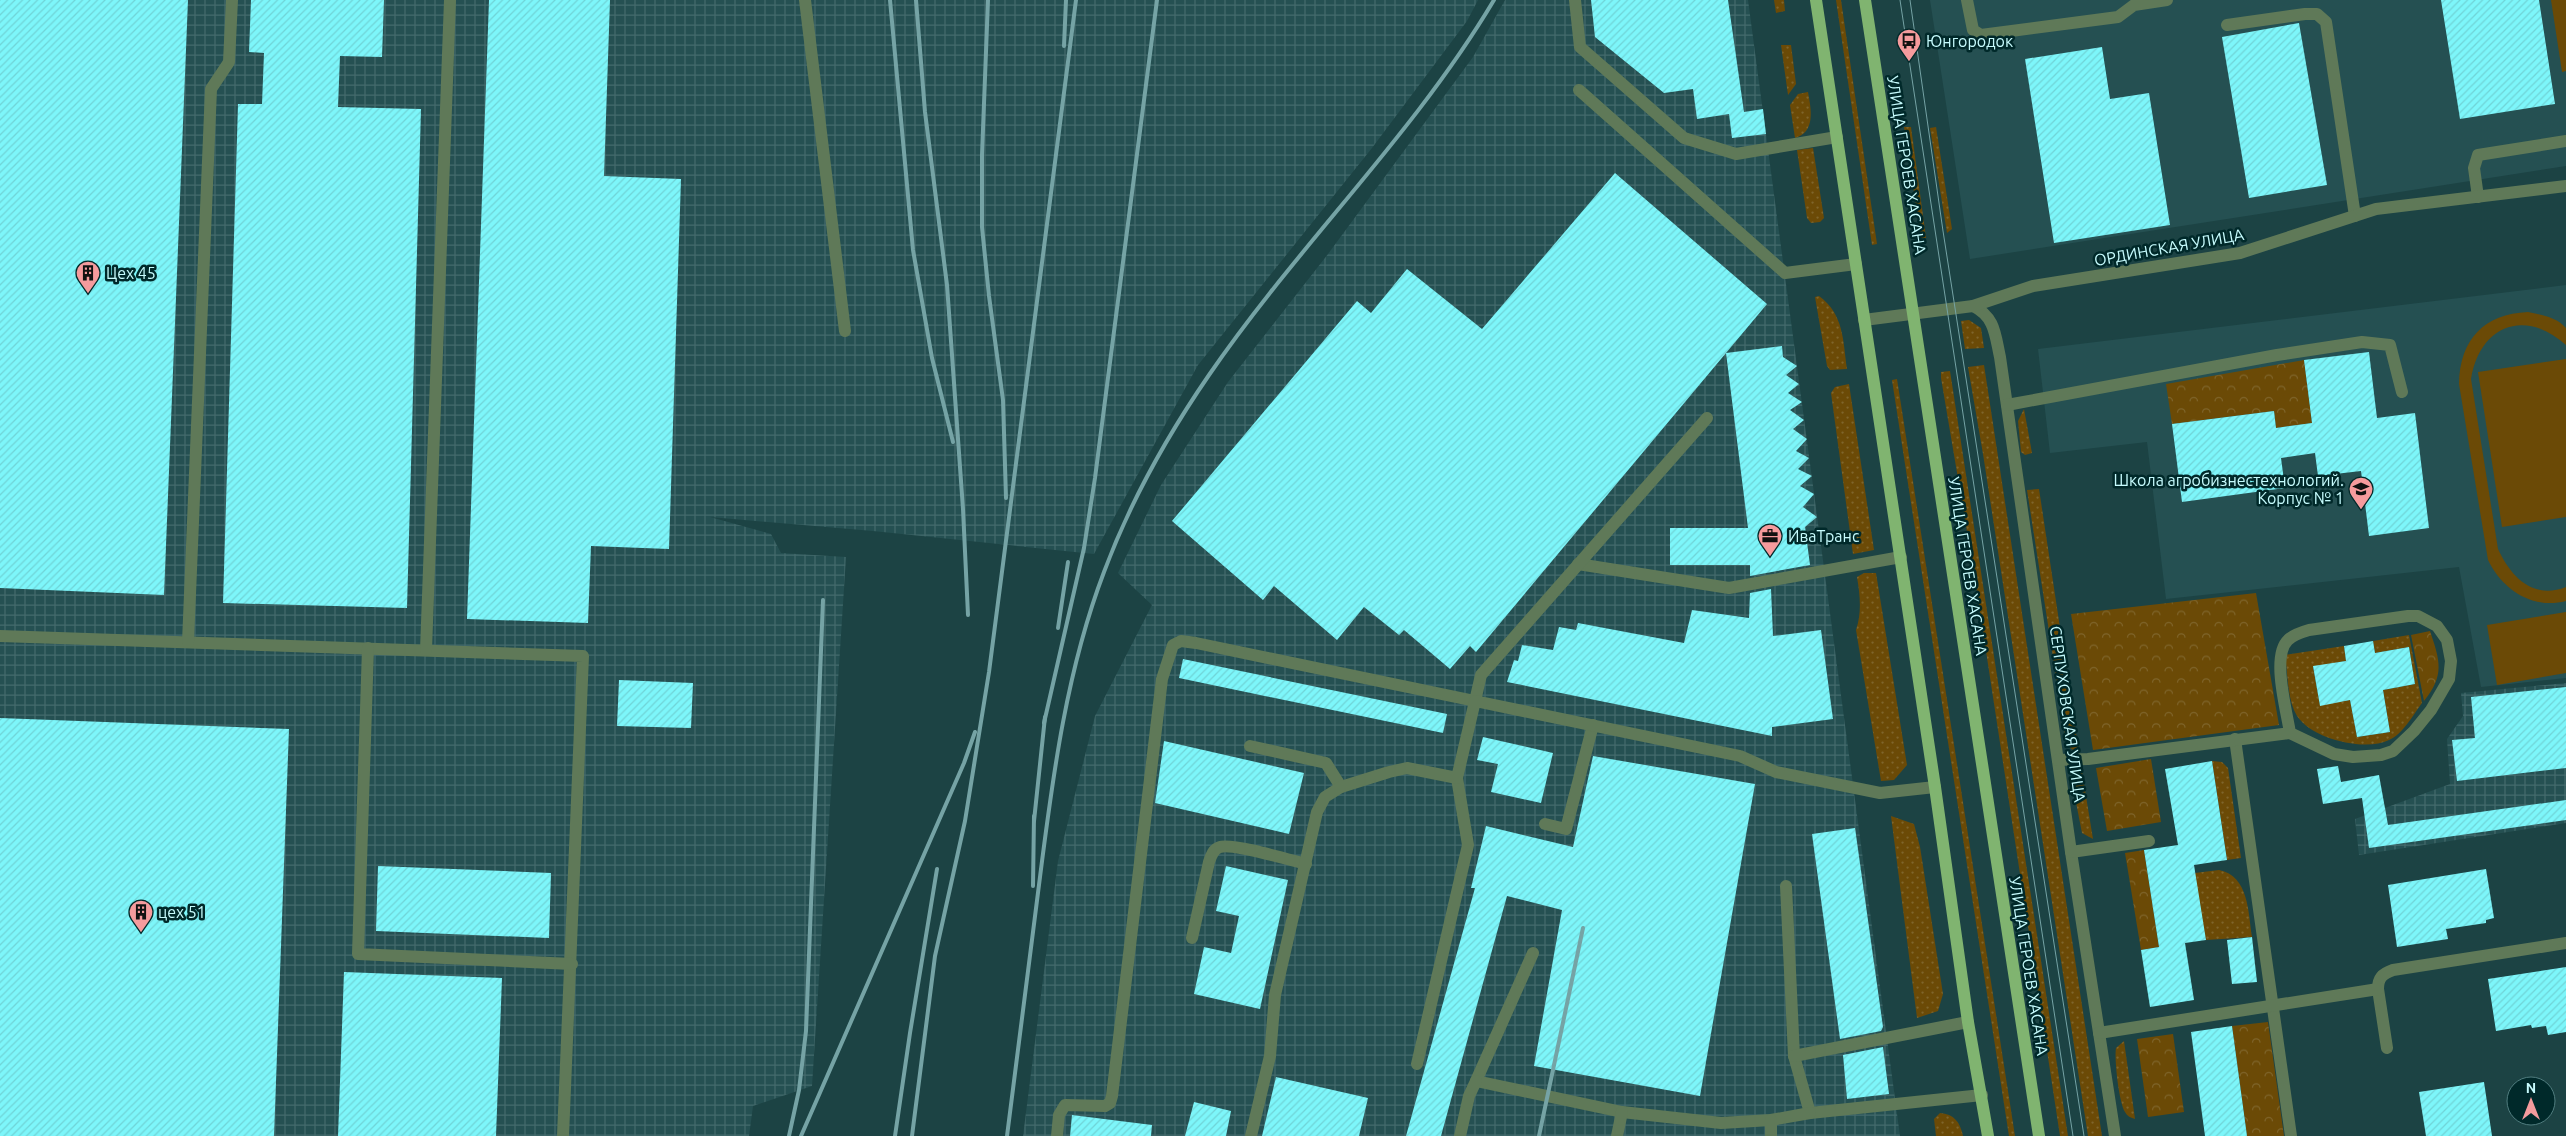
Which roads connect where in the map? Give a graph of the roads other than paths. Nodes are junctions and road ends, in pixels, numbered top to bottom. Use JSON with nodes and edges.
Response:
{"nodes":[{"id":1,"x":232,"y":0,"type":"edge"},
{"id":2,"x":450,"y":0,"type":"edge"},
{"id":3,"x":805,"y":0,"type":"edge"},
{"id":4,"x":1575,"y":0,"type":"edge"},
{"id":5,"x":1816,"y":0,"type":"edge"},
{"id":6,"x":1865,"y":0,"type":"edge"},
{"id":7,"x":1966,"y":0,"type":"edge"},
{"id":8,"x":2167,"y":0,"type":"edge"},
{"id":9,"x":2134,"y":2,"type":"edge"},
{"id":10,"x":2227,"y":25,"type":"dead end"},
{"id":11,"x":1579,"y":90,"type":"dead end"},
{"id":12,"x":1837,"y":137,"type":"junction"},
{"id":13,"x":2566,"y":141,"type":"edge"},
{"id":14,"x":2566,"y":186,"type":"edge"},
{"id":15,"x":2478,"y":196,"type":"junction"},
{"id":16,"x":2355,"y":216,"type":"junction"},
{"id":17,"x":1856,"y":264,"type":"junction"},
{"id":18,"x":1973,"y":306,"type":"junction"},
{"id":19,"x":1912,"y":314,"type":"junction"},
{"id":20,"x":1864,"y":320,"type":"junction"},
{"id":21,"x":845,"y":331,"type":"dead end"},
{"id":22,"x":2402,"y":392,"type":"dead end"},
{"id":23,"x":2007,"y":405,"type":"junction"},
{"id":24,"x":1707,"y":418,"type":"dead end"},
{"id":25,"x":1901,"y":557,"type":"junction"},
{"id":26,"x":1578,"y":564,"type":"junction"},
{"id":27,"x":0,"y":636,"type":"edge"},
{"id":28,"x":188,"y":642,"type":"junction"},
{"id":29,"x":368,"y":648,"type":"junction"},
{"id":30,"x":426,"y":650,"type":"junction"},
{"id":31,"x":1475,"y":701,"type":"junction"},
{"id":32,"x":1593,"y":725,"type":"junction"},
{"id":33,"x":2290,"y":733,"type":"junction"},
{"id":34,"x":2235,"y":739,"type":"junction"},
{"id":35,"x":1250,"y":746,"type":"dead end"},
{"id":36,"x":2058,"y":760,"type":"junction"},
{"id":37,"x":1457,"y":778,"type":"junction"},
{"id":38,"x":1341,"y":787,"type":"junction"},
{"id":39,"x":1936,"y":787,"type":"junction"},
{"id":40,"x":1545,"y":824,"type":"dead end"},
{"id":41,"x":2149,"y":840,"type":"dead end"},
{"id":42,"x":2071,"y":852,"type":"junction"},
{"id":43,"x":1306,"y":864,"type":"junction"},
{"id":44,"x":1786,"y":886,"type":"dead end"},
{"id":45,"x":1192,"y":938,"type":"dead end"},
{"id":46,"x":2566,"y":943,"type":"edge"},
{"id":47,"x":1533,"y":953,"type":"dead end"},
{"id":48,"x":572,"y":964,"type":"junction"},
{"id":49,"x":2378,"y":989,"type":"junction"},
{"id":50,"x":2274,"y":1006,"type":"junction"},
{"id":51,"x":1968,"y":1022,"type":"junction"},
{"id":52,"x":2099,"y":1033,"type":"junction"},
{"id":53,"x":2387,"y":1048,"type":"dead end"},
{"id":54,"x":1794,"y":1056,"type":"junction"},
{"id":55,"x":1418,"y":1064,"type":"dead end"},
{"id":56,"x":1476,"y":1081,"type":"junction"},
{"id":57,"x":1982,"y":1094,"type":"junction"},
{"id":58,"x":1622,"y":1112,"type":"junction"},
{"id":59,"x":1810,"y":1113,"type":"junction"},
{"id":60,"x":1771,"y":1120,"type":"junction"},
{"id":61,"x":563,"y":1136,"type":"edge"},
{"id":62,"x":1057,"y":1136,"type":"edge"},
{"id":63,"x":1251,"y":1136,"type":"edge"},
{"id":64,"x":1460,"y":1136,"type":"edge"},
{"id":65,"x":1617,"y":1136,"type":"edge"},
{"id":66,"x":1771,"y":1136,"type":"edge"},
{"id":67,"x":1988,"y":1136,"type":"edge"},
{"id":68,"x":2039,"y":1136,"type":"edge"},
{"id":69,"x":2115,"y":1136,"type":"edge"},
{"id":70,"x":2291,"y":1136,"type":"edge"}],
"edges":[{"from":1,"to":28,"type":"street"},
{"from":2,"to":30,"type":"street"},
{"from":3,"to":21,"type":"street"},
{"from":4,"to":12,"type":"street"},
{"from":5,"to":12,"type":"main road"},
{"from":6,"to":19,"type":"main road","name":"УЛИЦА ГЕРОЕВ ХАСАНА"},
{"from":7,"to":9,"type":"street"},
{"from":8,"to":9,"type":"street"},
{"from":10,"to":16,"type":"street"},
{"from":11,"to":17,"type":"street"},
{"from":12,"to":17,"type":"main road"},
{"from":13,"to":15,"type":"street"},
{"from":14,"to":15,"type":"street","name":"ОРДИНСКАЯ УЛИЦА"},
{"from":15,"to":16,"type":"street","name":"ОРДИНСКАЯ УЛИЦА"},
{"from":16,"to":18,"type":"street","name":"ОРДИНСКАЯ УЛИЦА"},
{"from":17,"to":20,"type":"main road"},
{"from":18,"to":19,"type":"street","name":"ОРДИНСКАЯ УЛИЦА"},
{"from":18,"to":23,"type":"street","name":"СЕРПУХОВСКАЯ УЛИЦА"},
{"from":19,"to":20,"type":"street","name":"ОРДИНСКАЯ УЛИЦА"},
{"from":19,"to":68,"type":"main road","name":"УЛИЦА ГЕРОЕВ ХАСАНА"},
{"from":20,"to":25,"type":"main road"},
{"from":22,"to":23,"type":"street"},
{"from":23,"to":36,"type":"street","name":"СЕРПУХОВСКАЯ УЛИЦА"},
{"from":24,"to":26,"type":"street"},
{"from":25,"to":26,"type":"street"},
{"from":25,"to":39,"type":"main road"},
{"from":26,"to":31,"type":"street"},
{"from":27,"to":28,"type":"street"},
{"from":28,"to":29,"type":"street"},
{"from":29,"to":30,"type":"street"},
{"from":29,"to":48,"type":"street"},
{"from":30,"to":48,"type":"street"},
{"from":31,"to":32,"type":"street"},
{"from":31,"to":37,"type":"street"},
{"from":31,"to":62,"type":"street"},
{"from":32,"to":39,"type":"street"},
{"from":32,"to":40,"type":"street"},
{"from":33,"to":33,"type":"street"},
{"from":33,"to":34,"type":"street"},
{"from":34,"to":36,"type":"street"},
{"from":34,"to":50,"type":"street"},
{"from":35,"to":38,"type":"street"},
{"from":36,"to":42,"type":"street","name":"СЕРПУХОВСКАЯ УЛИЦА"},
{"from":37,"to":38,"type":"street"},
{"from":37,"to":55,"type":"street"},
{"from":38,"to":43,"type":"street"},
{"from":39,"to":51,"type":"main road"},
{"from":41,"to":42,"type":"street"},
{"from":42,"to":52,"type":"street","name":"СЕРПУХОВСКАЯ УЛИЦА"},
{"from":43,"to":45,"type":"street"},
{"from":43,"to":63,"type":"street"},
{"from":44,"to":54,"type":"street"},
{"from":46,"to":49,"type":"street"},
{"from":47,"to":56,"type":"street"},
{"from":48,"to":61,"type":"street"},
{"from":49,"to":50,"type":"street"},
{"from":49,"to":53,"type":"street"},
{"from":50,"to":52,"type":"street"},
{"from":50,"to":70,"type":"street"},
{"from":51,"to":54,"type":"street"},
{"from":51,"to":57,"type":"main road"},
{"from":52,"to":69,"type":"street","name":"СЕРПУХОВСКАЯ УЛИЦА"},
{"from":54,"to":59,"type":"street"},
{"from":56,"to":58,"type":"street"},
{"from":56,"to":64,"type":"street"},
{"from":57,"to":59,"type":"street"},
{"from":57,"to":67,"type":"main road"},
{"from":58,"to":60,"type":"street"},
{"from":58,"to":65,"type":"street"},
{"from":59,"to":60,"type":"street"},
{"from":60,"to":66,"type":"street"}]}
